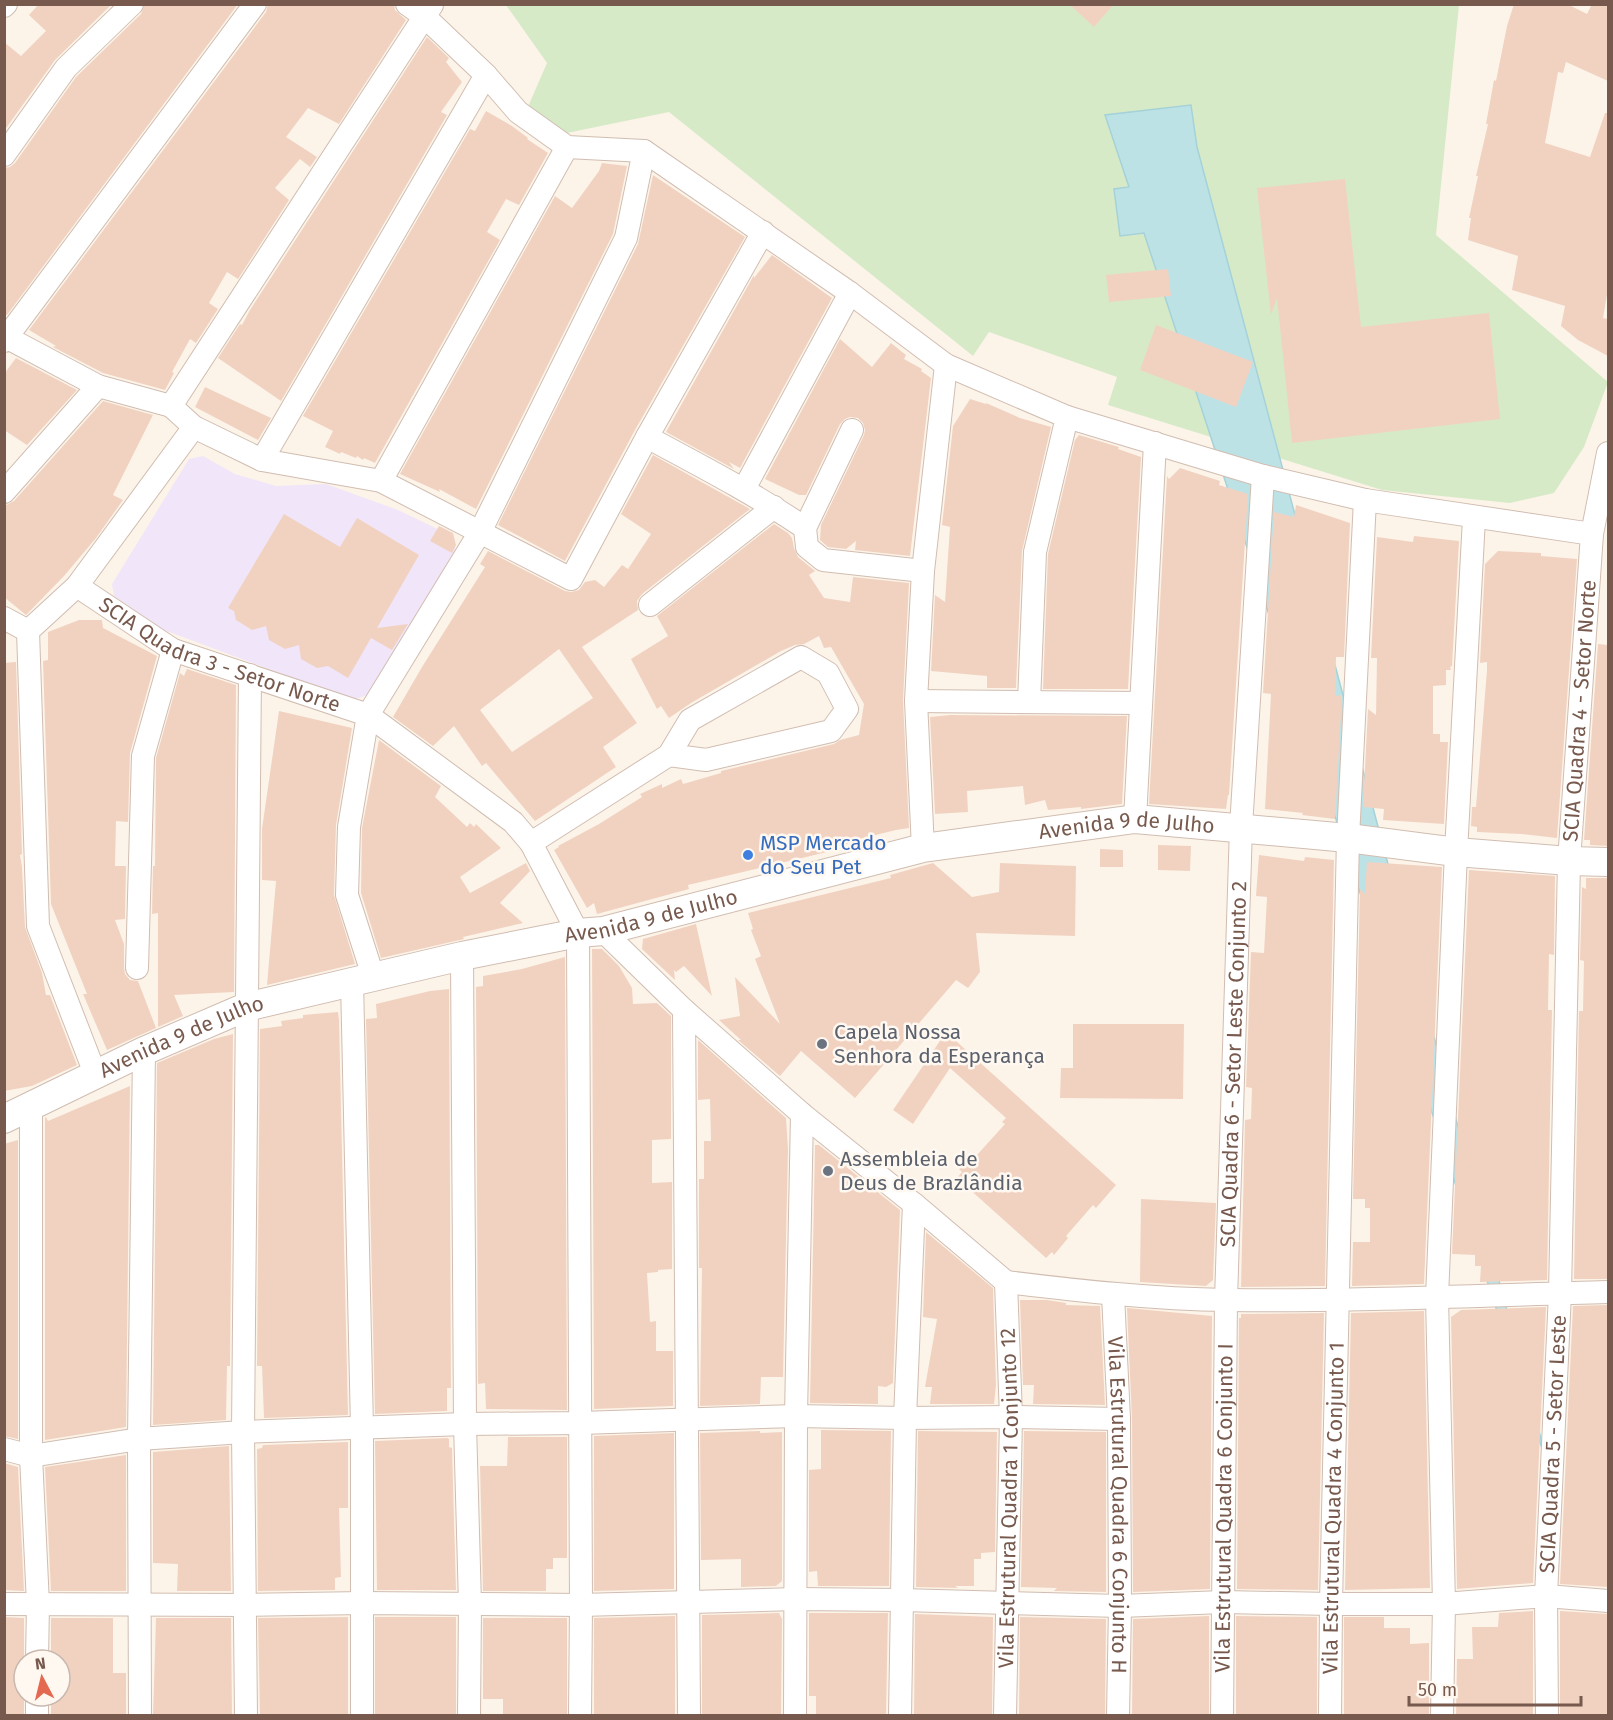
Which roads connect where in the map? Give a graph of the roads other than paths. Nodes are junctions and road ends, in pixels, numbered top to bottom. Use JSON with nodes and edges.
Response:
{"nodes":[{"id":1,"x":132,"y":4,"type":"edge"},
{"id":2,"x":255,"y":4,"type":"edge"},
{"id":3,"x":421,"y":9,"type":"edge"},
{"id":4,"x":486,"y":75,"type":"junction"},
{"id":5,"x":567,"y":147,"type":"junction"},
{"id":6,"x":644,"y":152,"type":"junction"},
{"id":7,"x":4,"y":155,"type":"edge"},
{"id":8,"x":763,"y":232,"type":"junction"},
{"id":9,"x":850,"y":293,"type":"junction"},
{"id":10,"x":5,"y":338,"type":"edge"},
{"id":11,"x":946,"y":365,"type":"junction"},
{"id":12,"x":98,"y":386,"type":"junction"},
{"id":13,"x":171,"y":406,"type":"junction"},
{"id":14,"x":1067,"y":417,"type":"junction"},
{"id":15,"x":194,"y":427,"type":"junction"},
{"id":16,"x":852,"y":430,"type":"dead end"},
{"id":17,"x":647,"y":437,"type":"junction"},
{"id":18,"x":1155,"y":443,"type":"junction"},
{"id":19,"x":1608,"y":453,"type":"edge"},
{"id":20,"x":262,"y":460,"type":"junction"},
{"id":21,"x":1263,"y":476,"type":"junction"},
{"id":22,"x":381,"y":481,"type":"junction"},
{"id":23,"x":744,"y":489,"type":"junction"},
{"id":24,"x":4,"y":492,"type":"edge"},
{"id":25,"x":1365,"y":500,"type":"junction"},
{"id":26,"x":774,"y":507,"type":"junction"},
{"id":27,"x":1474,"y":518,"type":"junction"},
{"id":28,"x":805,"y":528,"type":"junction"},
{"id":29,"x":480,"y":532,"type":"junction"},
{"id":30,"x":1592,"y":534,"type":"junction"},
{"id":31,"x":923,"y":572,"type":"junction"},
{"id":32,"x":77,"y":586,"type":"junction"},
{"id":33,"x":650,"y":605,"type":"dead end"},
{"id":34,"x":5,"y":620,"type":"edge"},
{"id":35,"x":27,"y":631,"type":"junction"},
{"id":36,"x":173,"y":650,"type":"junction"},
{"id":37,"x":250,"y":675,"type":"junction"},
{"id":38,"x":916,"y":701,"type":"junction"},
{"id":39,"x":1029,"y":702,"type":"junction"},
{"id":40,"x":1141,"y":703,"type":"junction"},
{"id":41,"x":368,"y":715,"type":"junction"},
{"id":42,"x":669,"y":755,"type":"junction"},
{"id":43,"x":1135,"y":819,"type":"junction"},
{"id":44,"x":1241,"y":827,"type":"junction"},
{"id":45,"x":1348,"y":838,"type":"junction"},
{"id":46,"x":531,"y":843,"type":"junction"},
{"id":47,"x":923,"y":848,"type":"junction"},
{"id":48,"x":1456,"y":852,"type":"junction"},
{"id":49,"x":1569,"y":861,"type":"junction"},
{"id":50,"x":1608,"y":862,"type":"edge"},
{"id":51,"x":591,"y":932,"type":"junction"},
{"id":52,"x":462,"y":956,"type":"junction"},
{"id":53,"x":137,"y":968,"type":"dead end"},
{"id":54,"x":363,"y":979,"type":"junction"},
{"id":55,"x":246,"y":1007,"type":"junction"},
{"id":56,"x":684,"y":1010,"type":"junction"},
{"id":57,"x":144,"y":1051,"type":"junction"},
{"id":58,"x":96,"y":1076,"type":"junction"},
{"id":59,"x":31,"y":1107,"type":"junction"},
{"id":60,"x":802,"y":1114,"type":"junction"},
{"id":61,"x":4,"y":1119,"type":"edge"},
{"id":62,"x":914,"y":1204,"type":"junction"},
{"id":63,"x":1006,"y":1282,"type":"junction"},
{"id":64,"x":1608,"y":1292,"type":"edge"},
{"id":65,"x":1560,"y":1293,"type":"junction"},
{"id":66,"x":1113,"y":1295,"type":"junction"},
{"id":67,"x":1437,"y":1297,"type":"junction"},
{"id":68,"x":1226,"y":1300,"type":"junction"},
{"id":69,"x":1338,"y":1300,"type":"junction"},
{"id":70,"x":796,"y":1416,"type":"junction"},
{"id":71,"x":1011,"y":1417,"type":"junction"},
{"id":72,"x":904,"y":1418,"type":"junction"},
{"id":73,"x":1119,"y":1419,"type":"junction"},
{"id":74,"x":687,"y":1420,"type":"junction"},
{"id":75,"x":580,"y":1423,"type":"junction"},
{"id":76,"x":465,"y":1424,"type":"junction"},
{"id":77,"x":362,"y":1428,"type":"junction"},
{"id":78,"x":243,"y":1432,"type":"junction"},
{"id":79,"x":139,"y":1439,"type":"junction"},
{"id":80,"x":4,"y":1449,"type":"edge"},
{"id":81,"x":31,"y":1456,"type":"junction"},
{"id":82,"x":1546,"y":1596,"type":"junction"},
{"id":83,"x":796,"y":1599,"type":"junction"},
{"id":84,"x":902,"y":1600,"type":"junction"},
{"id":85,"x":1608,"y":1601,"type":"edge"},
{"id":86,"x":689,"y":1602,"type":"junction"},
{"id":87,"x":1223,"y":1602,"type":"junction"},
{"id":88,"x":363,"y":1603,"type":"junction"},
{"id":89,"x":4,"y":1604,"type":"edge"},
{"id":90,"x":38,"y":1604,"type":"junction"},
{"id":91,"x":139,"y":1604,"type":"junction"},
{"id":92,"x":470,"y":1604,"type":"junction"},
{"id":93,"x":1006,"y":1604,"type":"junction"},
{"id":94,"x":1330,"y":1604,"type":"junction"},
{"id":95,"x":1444,"y":1604,"type":"junction"},
{"id":96,"x":245,"y":1605,"type":"junction"},
{"id":97,"x":581,"y":1605,"type":"junction"},
{"id":98,"x":1120,"y":1606,"type":"junction"},
{"id":99,"x":37,"y":1648,"type":"edge"},
{"id":100,"x":140,"y":1716,"type":"edge"},
{"id":101,"x":246,"y":1716,"type":"edge"},
{"id":102,"x":362,"y":1716,"type":"edge"},
{"id":103,"x":470,"y":1716,"type":"edge"},
{"id":104,"x":580,"y":1716,"type":"edge"},
{"id":105,"x":689,"y":1716,"type":"edge"},
{"id":106,"x":795,"y":1716,"type":"edge"},
{"id":107,"x":900,"y":1716,"type":"edge"},
{"id":108,"x":1005,"y":1716,"type":"edge"},
{"id":109,"x":1118,"y":1716,"type":"edge"},
{"id":110,"x":1222,"y":1716,"type":"edge"},
{"id":111,"x":1330,"y":1716,"type":"edge"},
{"id":112,"x":1442,"y":1716,"type":"edge"},
{"id":113,"x":1547,"y":1716,"type":"edge"}],
"edges":[{"from":1,"to":7,"type":"street"},
{"from":2,"to":10,"type":"street"},
{"from":3,"to":4,"type":"street"},
{"from":3,"to":13,"type":"street"},
{"from":4,"to":5,"type":"street"},
{"from":4,"to":20,"type":"street"},
{"from":5,"to":6,"type":"street"},
{"from":5,"to":22,"type":"street"},
{"from":6,"to":8,"type":"street"},
{"from":6,"to":29,"type":"street"},
{"from":8,"to":9,"type":"street"},
{"from":8,"to":17,"type":"street"},
{"from":9,"to":11,"type":"street"},
{"from":9,"to":23,"type":"street"},
{"from":10,"to":12,"type":"street"},
{"from":11,"to":14,"type":"street"},
{"from":11,"to":31,"type":"street"},
{"from":12,"to":13,"type":"street"},
{"from":12,"to":24,"type":"street"},
{"from":13,"to":15,"type":"street"},
{"from":14,"to":18,"type":"street"},
{"from":14,"to":39,"type":"street"},
{"from":15,"to":20,"type":"street"},
{"from":15,"to":32,"type":"street"},
{"from":16,"to":28,"type":"street"},
{"from":17,"to":23,"type":"street"},
{"from":17,"to":29,"type":"street"},
{"from":18,"to":21,"type":"street"},
{"from":18,"to":40,"type":"street"},
{"from":19,"to":30,"type":"street","name":"SCIA Quadra 4 - Setor Norte"},
{"from":20,"to":22,"type":"street"},
{"from":21,"to":25,"type":"street"},
{"from":21,"to":44,"type":"street","name":"SCIA Quadra 6 - Setor Leste Conjunto 2"},
{"from":22,"to":29,"type":"street"},
{"from":23,"to":26,"type":"street"},
{"from":25,"to":27,"type":"street"},
{"from":25,"to":45,"type":"street","name":"Vila Estrutural Quadra 4 Conjunto 1"},
{"from":26,"to":28,"type":"street"},
{"from":26,"to":33,"type":"street"},
{"from":27,"to":30,"type":"street"},
{"from":27,"to":48,"type":"street"},
{"from":28,"to":31,"type":"street"},
{"from":29,"to":41,"type":"street"},
{"from":30,"to":49,"type":"street","name":"SCIA Quadra 4 - Setor Norte"},
{"from":31,"to":38,"type":"street"},
{"from":32,"to":35,"type":"street"},
{"from":32,"to":36,"type":"street","name":"SCIA Quadra 3 - Setor Norte"},
{"from":34,"to":35,"type":"street"},
{"from":35,"to":58,"type":"street"},
{"from":36,"to":37,"type":"street","name":"SCIA Quadra 3 - Setor Norte"},
{"from":36,"to":53,"type":"street"},
{"from":37,"to":41,"type":"street","name":"SCIA Quadra 3 - Setor Norte"},
{"from":37,"to":55,"type":"street"},
{"from":38,"to":39,"type":"street"},
{"from":38,"to":47,"type":"street"},
{"from":39,"to":40,"type":"street"},
{"from":40,"to":43,"type":"street"},
{"from":41,"to":46,"type":"street","name":"SCIA Quadra 3 - Setor Norte"},
{"from":41,"to":54,"type":"street"},
{"from":42,"to":42,"type":"street"},
{"from":42,"to":46,"type":"street"},
{"from":43,"to":44,"type":"street","name":"Avenida 9 de Julho"},
{"from":43,"to":47,"type":"street","name":"Avenida 9 de Julho"},
{"from":44,"to":45,"type":"street","name":"Avenida 9 de Julho"},
{"from":44,"to":68,"type":"street","name":"SCIA Quadra 6 - Setor Leste Conjunto 2"},
{"from":45,"to":48,"type":"street","name":"Avenida 9 de Julho"},
{"from":45,"to":69,"type":"street","name":"Vila Estrutural Quadra 4 Conjunto 1"},
{"from":46,"to":51,"type":"street","name":"SCIA Quadra 3 - Setor Norte"},
{"from":47,"to":51,"type":"street","name":"Avenida 9 de Julho"},
{"from":48,"to":49,"type":"street","name":"Avenida 9 de Julho"},
{"from":48,"to":67,"type":"street"},
{"from":49,"to":50,"type":"street","name":"Avenida 9 de Julho"},
{"from":49,"to":65,"type":"street","name":"SCIA Quadra 4 - Setor Norte"},
{"from":51,"to":52,"type":"street","name":"Avenida 9 de Julho"},
{"from":51,"to":56,"type":"street"},
{"from":51,"to":75,"type":"street"},
{"from":52,"to":54,"type":"street","name":"Avenida 9 de Julho"},
{"from":52,"to":76,"type":"street"},
{"from":54,"to":55,"type":"street","name":"Avenida 9 de Julho"},
{"from":54,"to":77,"type":"street"},
{"from":55,"to":57,"type":"street","name":"Avenida 9 de Julho"},
{"from":55,"to":78,"type":"street"},
{"from":56,"to":60,"type":"street"},
{"from":56,"to":74,"type":"street"},
{"from":57,"to":58,"type":"street","name":"Avenida 9 de Julho"},
{"from":57,"to":79,"type":"street"},
{"from":58,"to":59,"type":"street","name":"Avenida 9 de Julho"},
{"from":59,"to":61,"type":"street","name":"Avenida 9 de Julho"},
{"from":59,"to":81,"type":"street"},
{"from":60,"to":62,"type":"street"},
{"from":60,"to":70,"type":"street"},
{"from":62,"to":63,"type":"street"},
{"from":62,"to":72,"type":"street"},
{"from":63,"to":66,"type":"street"},
{"from":63,"to":71,"type":"street","name":"Vila Estrutural Quadra 1 Conjunto 12"},
{"from":64,"to":65,"type":"street"},
{"from":65,"to":67,"type":"street"},
{"from":65,"to":82,"type":"street","name":"SCIA Quadra 5 - Setor Leste"},
{"from":66,"to":68,"type":"street"},
{"from":66,"to":73,"type":"street","name":"Vila Estrutural Quadra 6 Conjunto H"},
{"from":67,"to":69,"type":"street"},
{"from":67,"to":95,"type":"street"},
{"from":68,"to":69,"type":"street"},
{"from":68,"to":87,"type":"street","name":"Vila Estrutural Quadra 6 Conjunto I"},
{"from":69,"to":94,"type":"street","name":"Vila Estrutural Quadra 4 Conjunto 1"},
{"from":70,"to":72,"type":"street"},
{"from":70,"to":74,"type":"street"},
{"from":70,"to":83,"type":"street"},
{"from":71,"to":72,"type":"street"},
{"from":71,"to":73,"type":"street"},
{"from":71,"to":93,"type":"street","name":"Vila Estrutural Quadra 1 Conjunto 12"},
{"from":72,"to":84,"type":"street"},
{"from":73,"to":98,"type":"street","name":"Vila Estrutural Quadra 6 Conjunto H"},
{"from":74,"to":75,"type":"street"},
{"from":74,"to":86,"type":"street"},
{"from":75,"to":76,"type":"street"},
{"from":75,"to":97,"type":"street"},
{"from":76,"to":77,"type":"street"},
{"from":76,"to":92,"type":"street"},
{"from":77,"to":78,"type":"street"},
{"from":77,"to":88,"type":"street"},
{"from":78,"to":79,"type":"street"},
{"from":78,"to":96,"type":"street"},
{"from":79,"to":81,"type":"street"},
{"from":79,"to":91,"type":"street"},
{"from":80,"to":81,"type":"street"},
{"from":81,"to":90,"type":"street"},
{"from":82,"to":85,"type":"street"},
{"from":82,"to":95,"type":"street"},
{"from":82,"to":113,"type":"street","name":"SCIA Quadra 5 - Setor Leste"},
{"from":83,"to":84,"type":"street"},
{"from":83,"to":86,"type":"street"},
{"from":83,"to":106,"type":"street"},
{"from":84,"to":93,"type":"street"},
{"from":84,"to":107,"type":"street"},
{"from":86,"to":97,"type":"street"},
{"from":86,"to":105,"type":"street"},
{"from":87,"to":94,"type":"street"},
{"from":87,"to":98,"type":"street"},
{"from":87,"to":110,"type":"street","name":"Vila Estrutural Quadra 6 Conjunto I"},
{"from":88,"to":92,"type":"street"},
{"from":88,"to":96,"type":"street"},
{"from":88,"to":102,"type":"street"},
{"from":89,"to":90,"type":"street"},
{"from":90,"to":91,"type":"street"},
{"from":90,"to":99,"type":"street"},
{"from":91,"to":96,"type":"street"},
{"from":91,"to":100,"type":"street"},
{"from":92,"to":97,"type":"street"},
{"from":92,"to":103,"type":"street"},
{"from":93,"to":98,"type":"street"},
{"from":93,"to":108,"type":"street","name":"Vila Estrutural Quadra 1 Conjunto 12"},
{"from":94,"to":95,"type":"street"},
{"from":94,"to":111,"type":"street","name":"Vila Estrutural Quadra 4 Conjunto 1"},
{"from":95,"to":112,"type":"street"},
{"from":96,"to":101,"type":"street"},
{"from":97,"to":104,"type":"street"},
{"from":98,"to":109,"type":"street","name":"Vila Estrutural Quadra 6 Conjunto H"}]}
